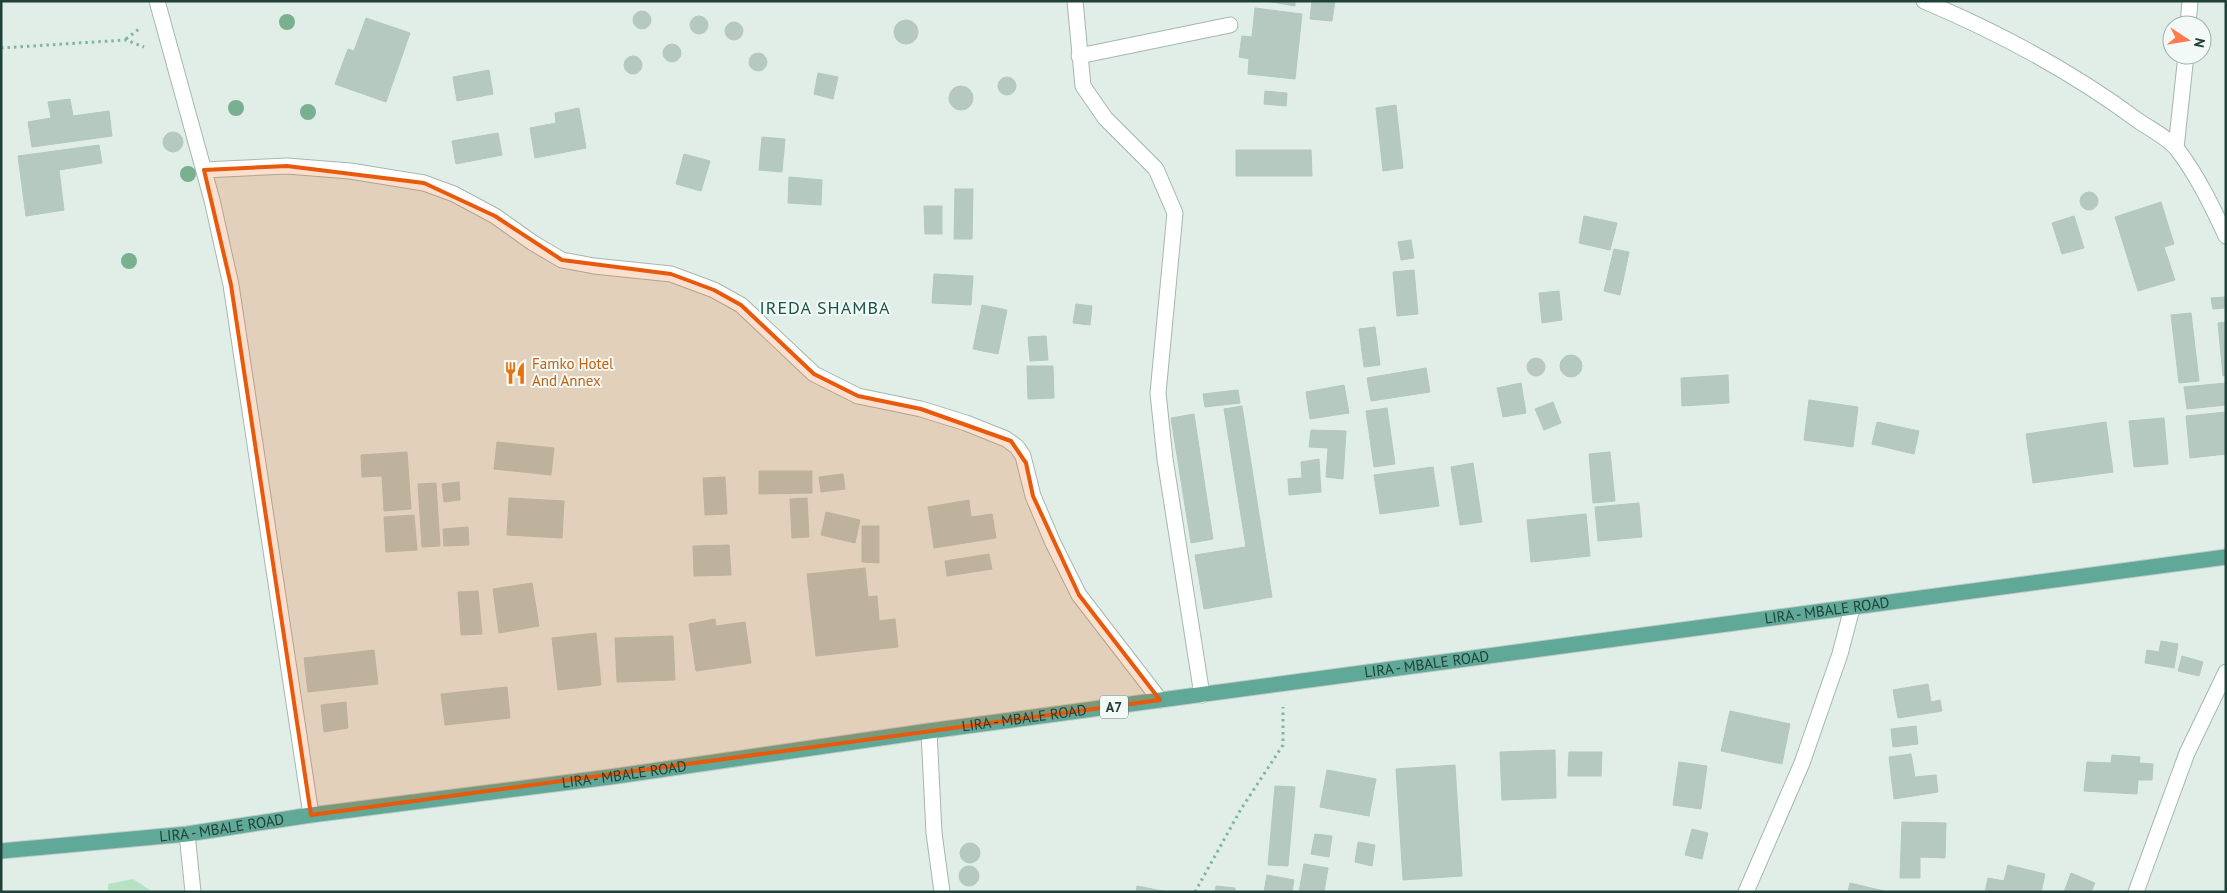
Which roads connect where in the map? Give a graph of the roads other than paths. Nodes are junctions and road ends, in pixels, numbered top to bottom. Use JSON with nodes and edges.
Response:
{"nodes":[{"id":1,"x":158,"y":1,"type":"edge"},
{"id":2,"x":1075,"y":1,"type":"edge"},
{"id":3,"x":1924,"y":1,"type":"edge"},
{"id":4,"x":2190,"y":1,"type":"edge"},
{"id":5,"x":2189,"y":15,"type":"edge"},
{"id":6,"x":1230,"y":25,"type":"dead end"},
{"id":7,"x":1079,"y":56,"type":"junction"},
{"id":8,"x":2185,"y":65,"type":"edge"},
{"id":9,"x":2176,"y":148,"type":"junction"},
{"id":10,"x":204,"y":170,"type":"junction"},
{"id":11,"x":2226,"y":236,"type":"edge"},
{"id":12,"x":2226,"y":557,"type":"edge"},
{"id":13,"x":1852,"y":608,"type":"junction"},
{"id":14,"x":2226,"y":672,"type":"edge"},
{"id":15,"x":1202,"y":695,"type":"junction"},
{"id":16,"x":1160,"y":700,"type":"junction"},
{"id":17,"x":929,"y":732,"type":"junction"},
{"id":18,"x":311,"y":815,"type":"junction"},
{"id":19,"x":187,"y":834,"type":"junction"},
{"id":20,"x":1,"y":851,"type":"edge"},
{"id":21,"x":193,"y":892,"type":"edge"},
{"id":22,"x":942,"y":892,"type":"edge"},
{"id":23,"x":1746,"y":892,"type":"edge"},
{"id":24,"x":2136,"y":892,"type":"edge"}],
"edges":[{"from":1,"to":10,"type":"street"},
{"from":2,"to":7,"type":"street"},
{"from":3,"to":9,"type":"street"},
{"from":4,"to":5,"type":"street"},
{"from":6,"to":7,"type":"street"},
{"from":7,"to":15,"type":"street"},
{"from":8,"to":9,"type":"street"},
{"from":9,"to":11,"type":"street"},
{"from":10,"to":16,"type":"street"},
{"from":10,"to":18,"type":"street"},
{"from":12,"to":13,"type":"main road","name":"LIRA - MBALE ROAD","number":"A7"},
{"from":13,"to":15,"type":"main road","name":"LIRA - MBALE ROAD","number":"A7"},
{"from":13,"to":23,"type":"street"},
{"from":14,"to":24,"type":"street"},
{"from":15,"to":16,"type":"main road","name":"LIRA - MBALE ROAD","number":"A7"},
{"from":16,"to":17,"type":"main road","name":"LIRA - MBALE ROAD","number":"A7"},
{"from":17,"to":18,"type":"main road","name":"LIRA - MBALE ROAD","number":"A7"},
{"from":17,"to":22,"type":"street"},
{"from":18,"to":19,"type":"main road","name":"LIRA - MBALE ROAD","number":"A7"},
{"from":19,"to":20,"type":"main road","name":"LIRA - MBALE ROAD","number":"A7"},
{"from":19,"to":21,"type":"street"}]}
